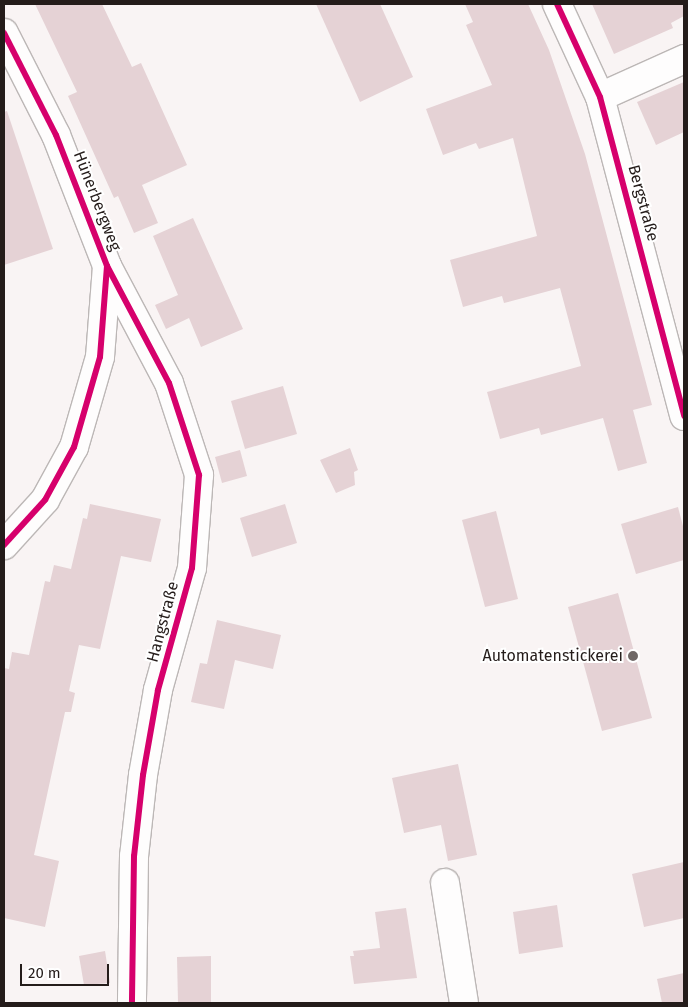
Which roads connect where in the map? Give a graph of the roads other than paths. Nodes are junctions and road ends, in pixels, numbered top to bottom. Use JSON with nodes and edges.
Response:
{"nodes":[{"id":1,"x":557,"y":4,"type":"edge"},
{"id":2,"x":4,"y":33,"type":"edge"},
{"id":3,"x":684,"y":59,"type":"edge"},
{"id":4,"x":600,"y":97,"type":"junction"},
{"id":5,"x":107,"y":266,"type":"junction"},
{"id":6,"x":684,"y":416,"type":"edge"},
{"id":7,"x":4,"y":545,"type":"edge"},
{"id":8,"x":445,"y":883,"type":"dead end"},
{"id":9,"x":132,"y":1003,"type":"edge"},
{"id":10,"x":464,"y":1003,"type":"edge"}],
"edges":[{"from":1,"to":4,"type":"street","name":"Bergstraße"},
{"from":2,"to":5,"type":"street","name":"Hünerbergweg"},
{"from":3,"to":4,"type":"street"},
{"from":4,"to":6,"type":"street","name":"Bergstraße"},
{"from":5,"to":7,"type":"street","name":"Hünerbergweg"},
{"from":5,"to":9,"type":"street","name":"Hangstraße"},
{"from":8,"to":10,"type":"street"}]}
